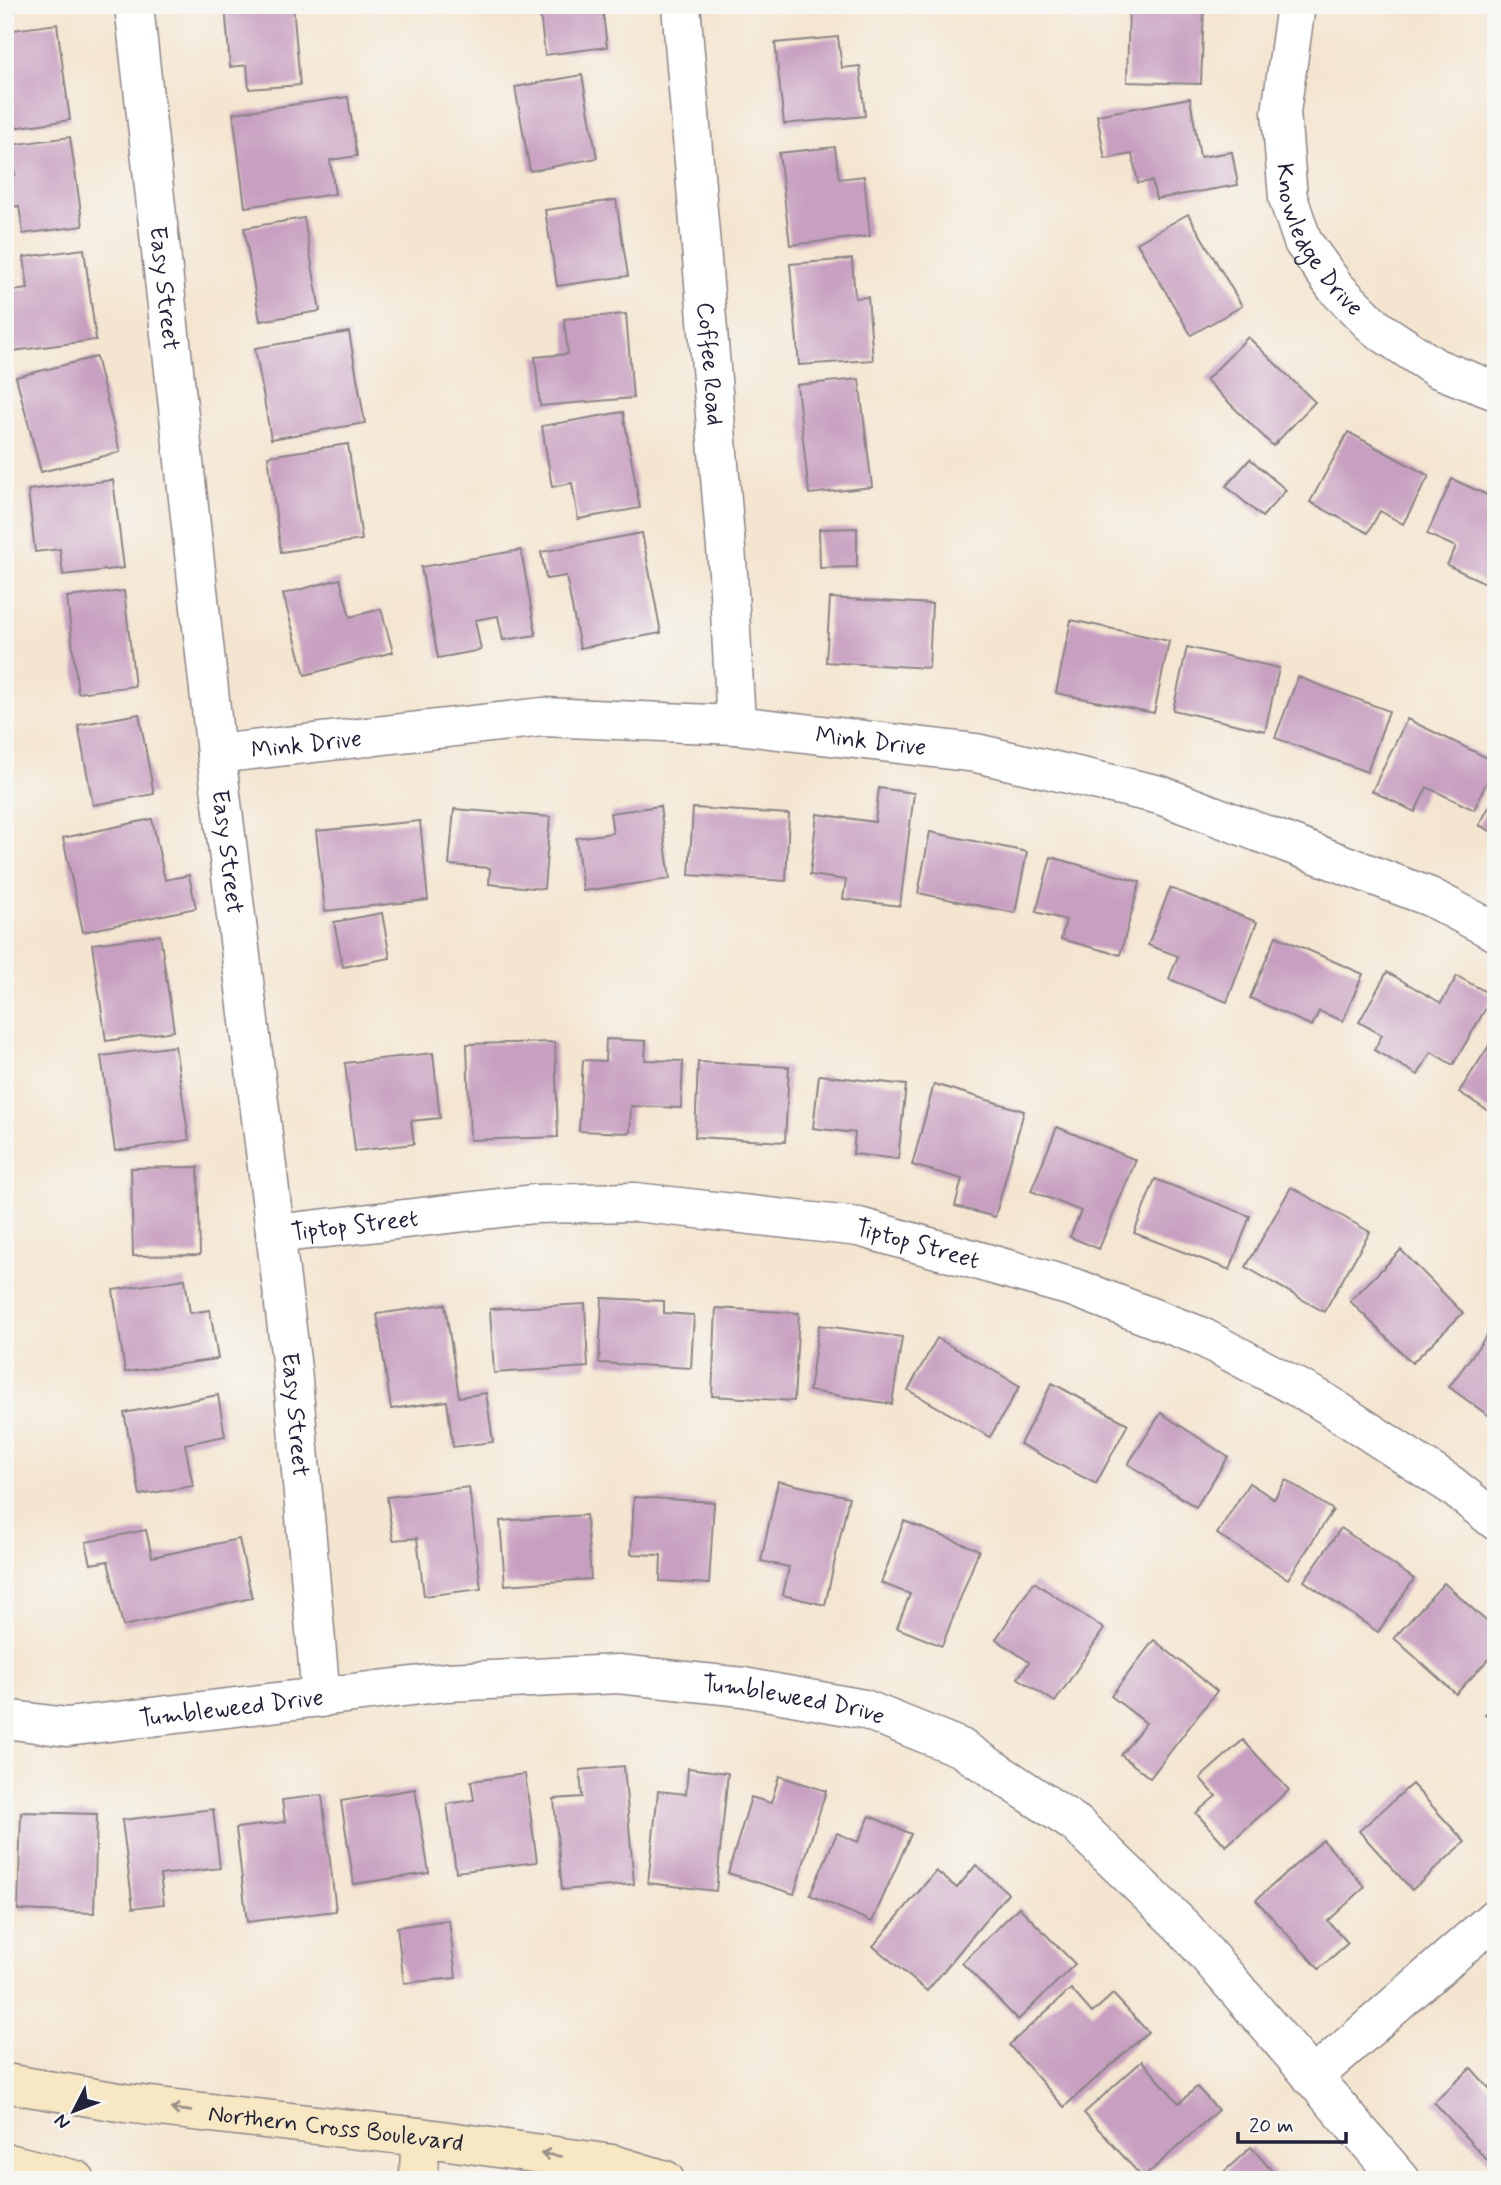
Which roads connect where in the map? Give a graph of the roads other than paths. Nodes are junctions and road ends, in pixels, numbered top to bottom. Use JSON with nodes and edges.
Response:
{"nodes":[{"id":1,"x":134,"y":5,"type":"edge"},
{"id":2,"x":681,"y":5,"type":"edge"},
{"id":3,"x":1296,"y":5,"type":"edge"},
{"id":4,"x":1496,"y":391,"type":"edge"},
{"id":5,"x":736,"y":725,"type":"junction"},
{"id":6,"x":216,"y":754,"type":"junction"},
{"id":7,"x":1496,"y":932,"type":"edge"},
{"id":8,"x":275,"y":1234,"type":"junction"},
{"id":9,"x":1496,"y":1521,"type":"edge"},
{"id":10,"x":321,"y":1698,"type":"junction"},
{"id":11,"x":5,"y":1719,"type":"edge"},
{"id":12,"x":1496,"y":1917,"type":"edge"},
{"id":13,"x":1312,"y":2078,"type":"junction"},
{"id":14,"x":5,"y":2083,"type":"edge"},
{"id":15,"x":420,"y":2137,"type":"junction"},
{"id":16,"x":5,"y":2162,"type":"edge"},
{"id":17,"x":75,"y":2180,"type":"edge"},
{"id":18,"x":419,"y":2180,"type":"edge"},
{"id":19,"x":665,"y":2180,"type":"edge"},
{"id":20,"x":1401,"y":2180,"type":"edge"}],
"edges":[{"from":1,"to":6,"type":"street","name":"Easy Street"},
{"from":2,"to":5,"type":"street","name":"Coffee Road"},
{"from":3,"to":4,"type":"street","name":"Knowledge Drive"},
{"from":5,"to":6,"type":"street","name":"Mink Drive"},
{"from":5,"to":7,"type":"street","name":"Mink Drive"},
{"from":6,"to":8,"type":"street","name":"Easy Street"},
{"from":8,"to":9,"type":"street","name":"Tiptop Street"},
{"from":8,"to":10,"type":"street","name":"Easy Street"},
{"from":10,"to":11,"type":"street","name":"Tumbleweed Drive"},
{"from":10,"to":13,"type":"street","name":"Tumbleweed Drive"},
{"from":12,"to":13,"type":"street"},
{"from":13,"to":20,"type":"street","name":"Tumbleweed Drive"},
{"from":15,"to":14,"type":"street","name":"Northern Cross Boulevard","one_way":true},
{"from":15,"to":18,"type":"street"},
{"from":19,"to":15,"type":"street","name":"Northern Cross Boulevard","one_way":true},
{"from":16,"to":17,"type":"street"}]}
